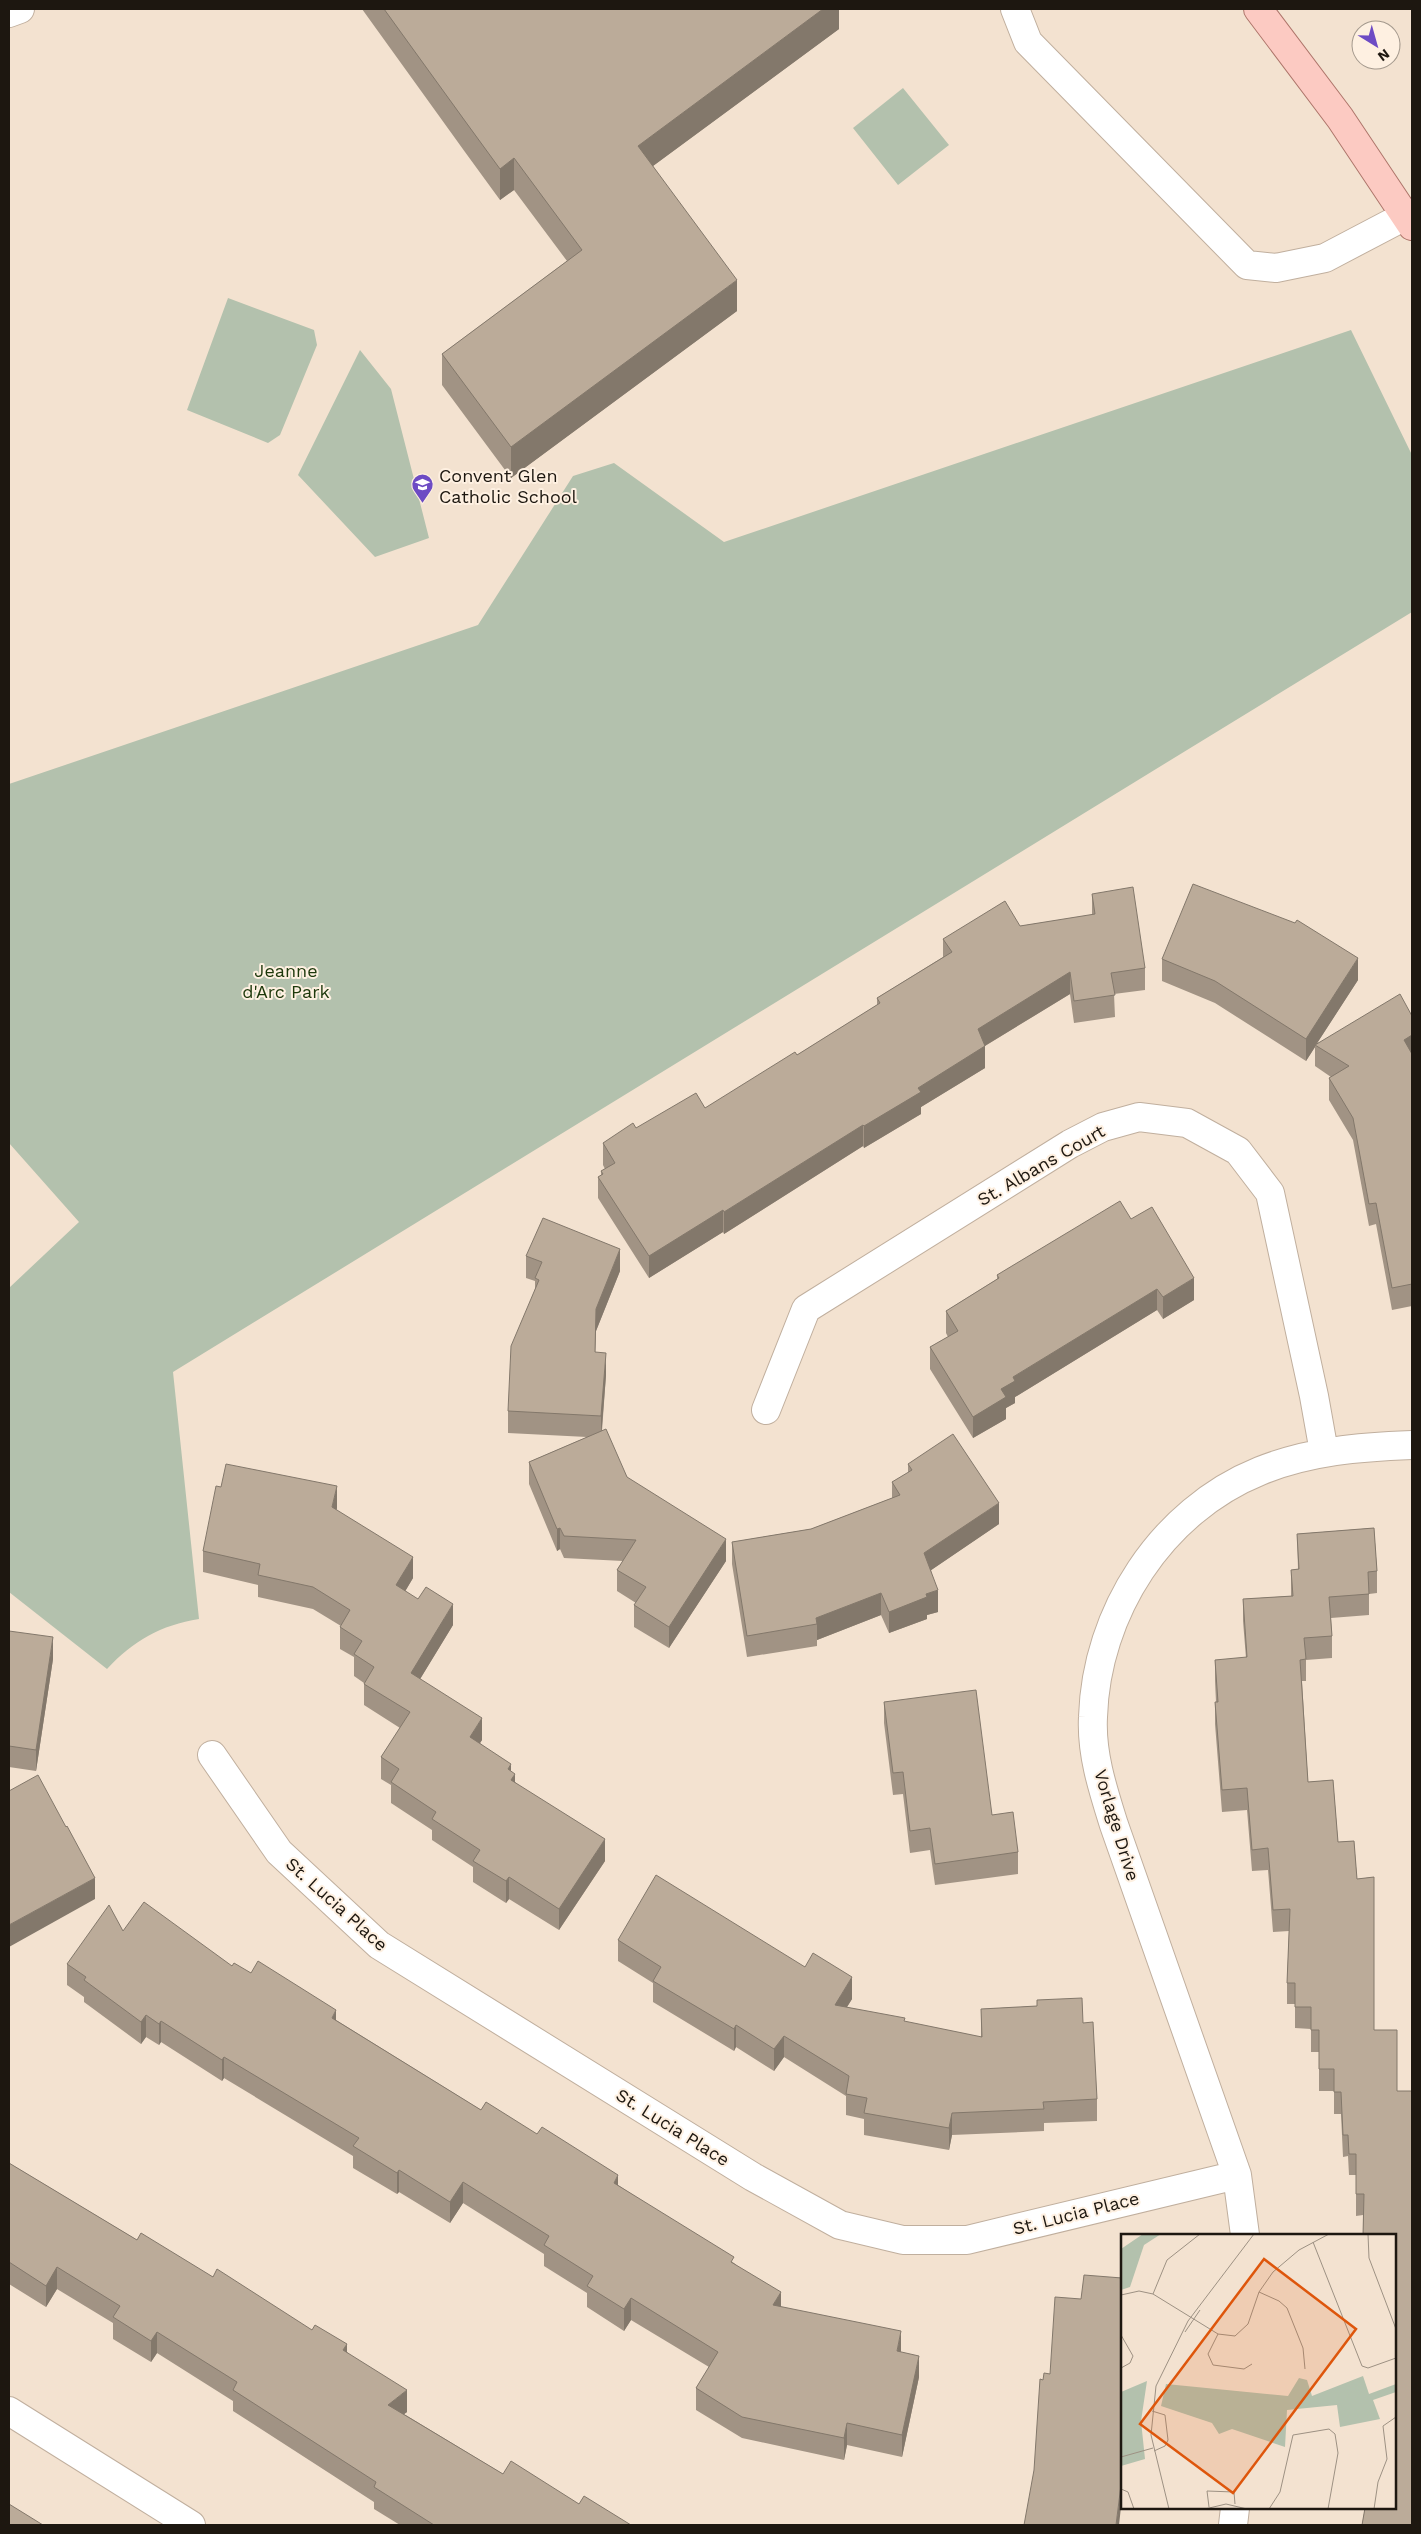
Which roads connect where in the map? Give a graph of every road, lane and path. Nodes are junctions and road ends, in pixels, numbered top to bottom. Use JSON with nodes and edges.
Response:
{"nodes":[{"id":1,"x":20,"y":9,"type":"edge"},
{"id":2,"x":1016,"y":9,"type":"edge"},
{"id":3,"x":1258,"y":9,"type":"edge"},
{"id":4,"x":9,"y":13,"type":"edge"},
{"id":5,"x":1409,"y":221,"type":"edge"},
{"id":6,"x":766,"y":1410,"type":"dead end"},
{"id":7,"x":1412,"y":1445,"type":"edge"},
{"id":8,"x":1324,"y":1452,"type":"junction"},
{"id":9,"x":212,"y":1755,"type":"dead end"},
{"id":10,"x":1237,"y":2174,"type":"junction"},
{"id":11,"x":1245,"y":2234,"type":"edge"},
{"id":12,"x":9,"y":2411,"type":"edge"},
{"id":13,"x":1235,"y":2509,"type":"edge"},
{"id":14,"x":192,"y":2525,"type":"edge"},
{"id":15,"x":1233,"y":2525,"type":"edge"}],
"edges":[{"from":1,"to":4,"type":"street"},
{"from":2,"to":5,"type":"street"},
{"from":3,"to":5,"type":"main road"},
{"from":6,"to":8,"type":"street","name":"St. Albans Court"},
{"from":7,"to":8,"type":"street","name":"Vorlage Drive"},
{"from":8,"to":10,"type":"street","name":"Vorlage Drive"},
{"from":9,"to":10,"type":"street","name":"St. Lucia Place"},
{"from":10,"to":11,"type":"street","name":"Vorlage Drive"},
{"from":12,"to":14,"type":"street"},
{"from":13,"to":15,"type":"street"}]}
